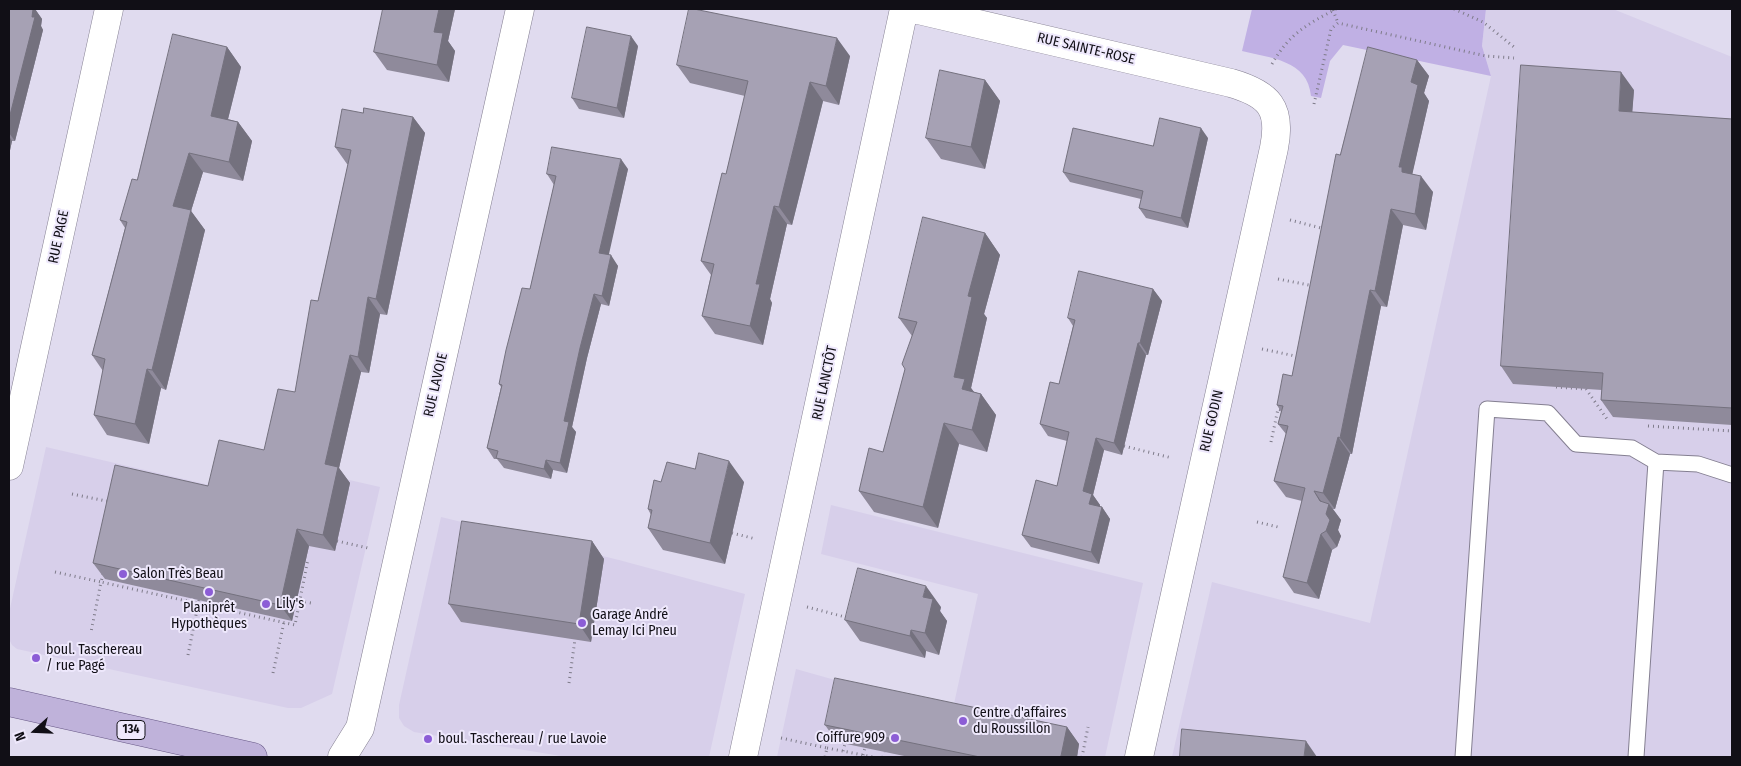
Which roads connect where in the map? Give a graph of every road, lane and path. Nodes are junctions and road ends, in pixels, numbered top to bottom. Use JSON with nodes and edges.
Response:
{"nodes":[{"id":1,"x":109,"y":9,"type":"edge"},
{"id":2,"x":520,"y":9,"type":"edge"},
{"id":3,"x":904,"y":9,"type":"edge"},
{"id":4,"x":914,"y":9,"type":"edge"},
{"id":5,"x":1334,"y":9,"type":"edge"},
{"id":6,"x":1454,"y":9,"type":"edge"},
{"id":7,"x":1338,"y":24,"type":"junction"},
{"id":8,"x":1514,"y":48,"type":"dead end"},
{"id":9,"x":1276,"y":58,"type":"dead end"},
{"id":10,"x":1514,"y":58,"type":"dead end"},
{"id":11,"x":1256,"y":92,"type":"joint"},
{"id":12,"x":1314,"y":104,"type":"dead end"},
{"id":13,"x":1287,"y":219,"type":"dead end"},
{"id":14,"x":1328,"y":229,"type":"edge"},
{"id":15,"x":1274,"y":278,"type":"dead end"},
{"id":16,"x":1316,"y":286,"type":"edge"},
{"id":17,"x":1259,"y":348,"type":"dead end"},
{"id":18,"x":1302,"y":358,"type":"edge"},
{"id":19,"x":1550,"y":386,"type":"edge"},
{"id":20,"x":1290,"y":413,"type":"edge"},
{"id":21,"x":1610,"y":423,"type":"edge"},
{"id":22,"x":1638,"y":425,"type":"edge"},
{"id":23,"x":1732,"y":431,"type":"edge"},
{"id":24,"x":1271,"y":442,"type":"dead end"},
{"id":25,"x":1124,"y":446,"type":"dead end"},
{"id":26,"x":1175,"y":459,"type":"dead end"},
{"id":27,"x":1656,"y":462,"type":"junction"},
{"id":28,"x":9,"y":466,"type":"edge"},
{"id":29,"x":1732,"y":474,"type":"edge"},
{"id":30,"x":72,"y":494,"type":"dead end"},
{"id":31,"x":119,"y":504,"type":"edge"},
{"id":32,"x":1257,"y":522,"type":"dead end"},
{"id":33,"x":1278,"y":527,"type":"dead end"},
{"id":34,"x":732,"y":534,"type":"dead end"},
{"id":35,"x":760,"y":540,"type":"dead end"},
{"id":36,"x":337,"y":541,"type":"dead end"},
{"id":37,"x":371,"y":548,"type":"dead end"},
{"id":38,"x":308,"y":559,"type":"edge"},
{"id":39,"x":105,"y":565,"type":"edge"},
{"id":40,"x":55,"y":572,"type":"dead end"},
{"id":41,"x":101,"y":582,"type":"junction"},
{"id":42,"x":300,"y":601,"type":"junction"},
{"id":43,"x":198,"y":602,"type":"junction"},
{"id":44,"x":311,"y":603,"type":"dead end"},
{"id":45,"x":805,"y":606,"type":"dead end"},
{"id":46,"x":856,"y":620,"type":"edge"},
{"id":47,"x":284,"y":622,"type":"junction"},
{"id":48,"x":91,"y":632,"type":"dead end"},
{"id":49,"x":576,"y":640,"type":"edge"},
{"id":50,"x":188,"y":655,"type":"dead end"},
{"id":51,"x":273,"y":674,"type":"dead end"},
{"id":52,"x":569,"y":683,"type":"dead end"},
{"id":53,"x":9,"y":702,"type":"edge"},
{"id":54,"x":1088,"y":726,"type":"dead end"},
{"id":55,"x":776,"y":737,"type":"dead end"},
{"id":56,"x":844,"y":744,"type":"edge"},
{"id":57,"x":827,"y":748,"type":"junction"},
{"id":58,"x":865,"y":748,"type":"edge"},
{"id":59,"x":843,"y":751,"type":"junction"},
{"id":60,"x":884,"y":752,"type":"edge"},
{"id":61,"x":863,"y":755,"type":"junction"},
{"id":62,"x":254,"y":757,"type":"edge"},
{"id":63,"x":342,"y":757,"type":"edge"},
{"id":64,"x":743,"y":757,"type":"edge"},
{"id":65,"x":825,"y":757,"type":"edge"},
{"id":66,"x":873,"y":757,"type":"edge"},
{"id":67,"x":883,"y":757,"type":"edge"},
{"id":68,"x":1082,"y":757,"type":"edge"},
{"id":69,"x":1139,"y":757,"type":"edge"},
{"id":70,"x":1463,"y":757,"type":"edge"},
{"id":71,"x":1636,"y":757,"type":"edge"}],
"edges":[{"from":1,"to":28,"type":"street","name":"RUE PAGE"},
{"from":2,"to":63,"type":"street","name":"RUE LAVOIE"},
{"from":3,"to":64,"type":"street","name":"RUE LANCTÔT"},
{"from":4,"to":11,"type":"street","name":"RUE SAINTE-ROSE"},
{"from":5,"to":7,"type":"path"},
{"from":5,"to":9,"type":"path"},
{"from":6,"to":8,"type":"path"},
{"from":7,"to":10,"type":"path"},
{"from":7,"to":12,"type":"path"},
{"from":11,"to":69,"type":"street","name":"RUE GODIN"},
{"from":13,"to":14,"type":"path"},
{"from":15,"to":16,"type":"path"},
{"from":17,"to":18,"type":"path"},
{"from":19,"to":21,"type":"path"},
{"from":20,"to":24,"type":"path"},
{"from":22,"to":23,"type":"path"},
{"from":25,"to":26,"type":"path"},
{"from":27,"to":29,"type":"lane"},
{"from":27,"to":70,"type":"lane"},
{"from":27,"to":71,"type":"lane"},
{"from":30,"to":31,"type":"path"},
{"from":32,"to":33,"type":"path"},
{"from":34,"to":35,"type":"path"},
{"from":36,"to":37,"type":"path"},
{"from":38,"to":42,"type":"path"},
{"from":39,"to":41,"type":"path"},
{"from":40,"to":41,"type":"path"},
{"from":41,"to":43,"type":"path"},
{"from":41,"to":48,"type":"path"},
{"from":42,"to":44,"type":"path"},
{"from":42,"to":47,"type":"path"},
{"from":43,"to":47,"type":"path"},
{"from":43,"to":50,"type":"path"},
{"from":45,"to":46,"type":"path"},
{"from":47,"to":51,"type":"path"},
{"from":49,"to":52,"type":"path"},
{"from":53,"to":62,"type":"main road","number":"134"},
{"from":54,"to":68,"type":"path"},
{"from":55,"to":57,"type":"path"},
{"from":56,"to":59,"type":"path"},
{"from":57,"to":59,"type":"path"},
{"from":57,"to":65,"type":"path"},
{"from":58,"to":61,"type":"path"},
{"from":59,"to":61,"type":"path"},
{"from":60,"to":67,"type":"path"},
{"from":61,"to":66,"type":"path"}]}
